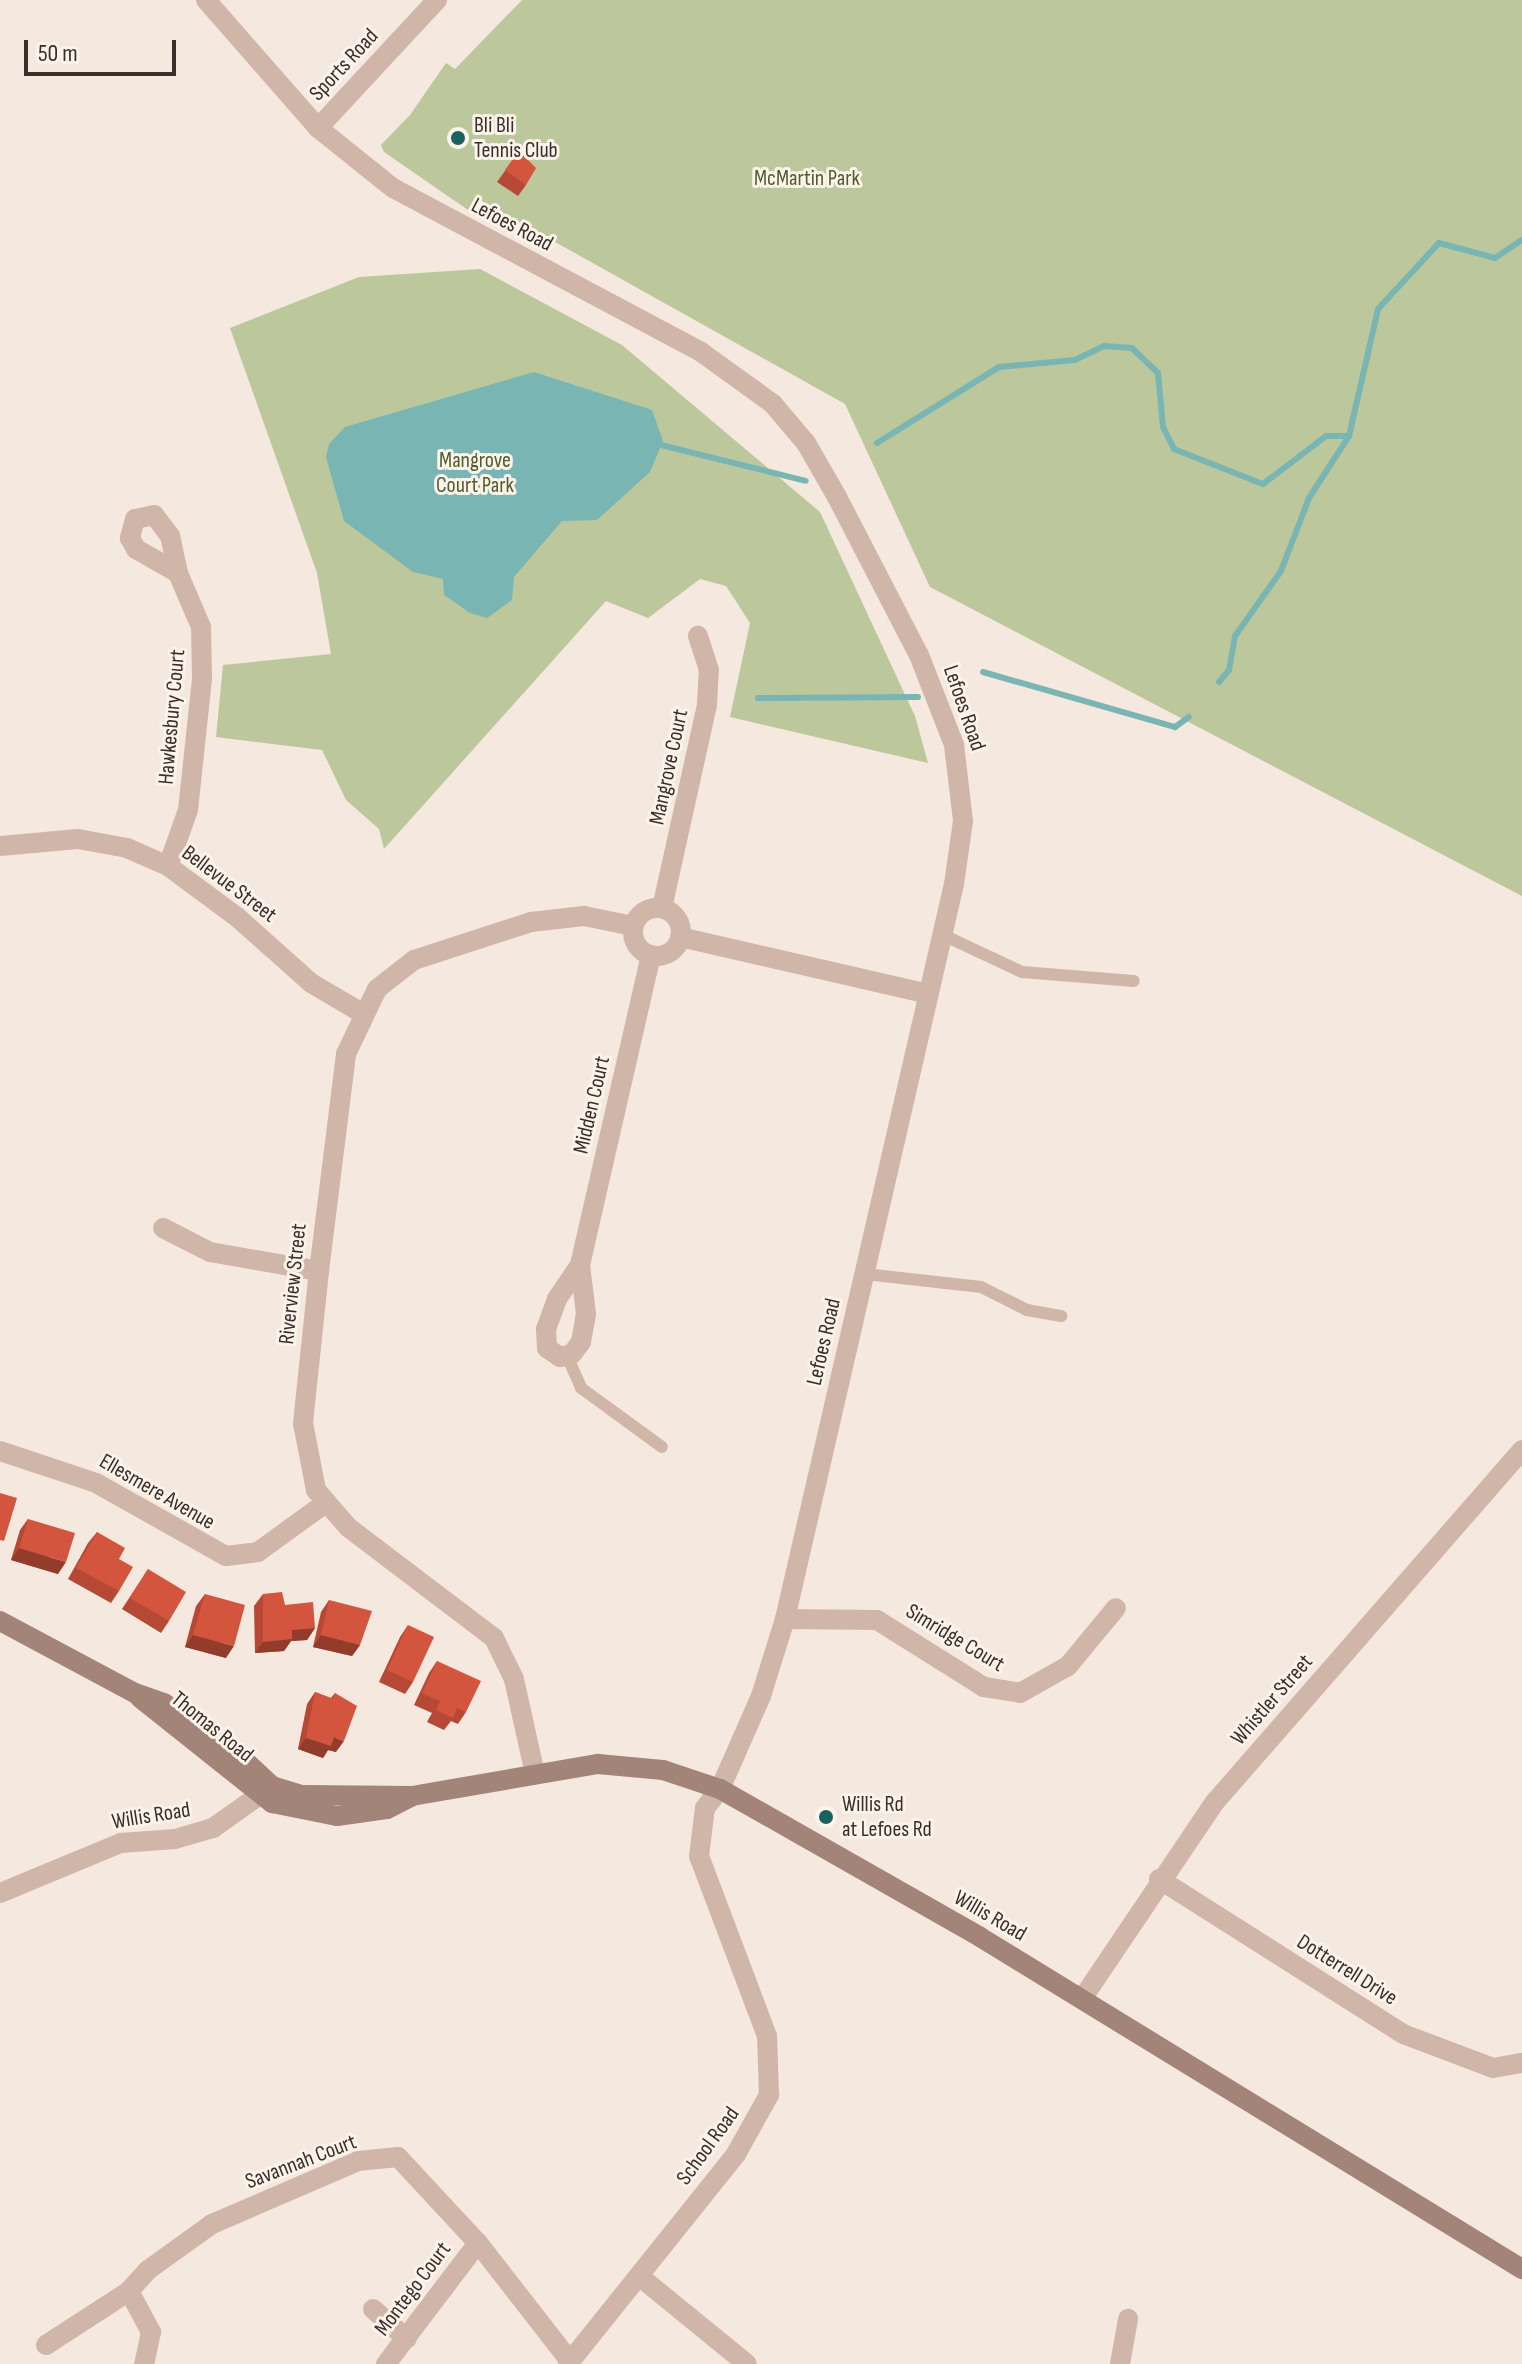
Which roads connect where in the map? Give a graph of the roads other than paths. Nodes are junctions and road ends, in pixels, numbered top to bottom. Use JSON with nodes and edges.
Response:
{"nodes":[{"id":1,"x":206,"y":0,"type":"edge"},
{"id":2,"x":437,"y":0,"type":"edge"},
{"id":3,"x":318,"y":128,"type":"junction"},
{"id":4,"x":178,"y":573,"type":"dead end"},
{"id":5,"x":698,"y":636,"type":"dead end"},
{"id":6,"x":0,"y":846,"type":"edge"},
{"id":7,"x":168,"y":866,"type":"junction"},
{"id":8,"x":662,"y":908,"type":"junction"},
{"id":9,"x":633,"y":926,"type":"junction"},
{"id":10,"x":943,"y":935,"type":"junction"},
{"id":11,"x":680,"y":937,"type":"junction"},
{"id":12,"x":651,"y":955,"type":"junction"},
{"id":13,"x":1134,"y":981,"type":"dead end"},
{"id":14,"x":929,"y":994,"type":"junction"},
{"id":15,"x":362,"y":1013,"type":"junction"},
{"id":16,"x":163,"y":1228,"type":"dead end"},
{"id":17,"x":580,"y":1265,"type":"junction"},
{"id":18,"x":319,"y":1271,"type":"junction"},
{"id":19,"x":865,"y":1274,"type":"junction"},
{"id":20,"x":1061,"y":1316,"type":"dead end"},
{"id":21,"x":567,"y":1356,"type":"junction"},
{"id":22,"x":662,"y":1447,"type":"dead end"},
{"id":23,"x":1522,"y":1450,"type":"edge"},
{"id":24,"x":0,"y":1451,"type":"edge"},
{"id":25,"x":324,"y":1504,"type":"junction"},
{"id":26,"x":1116,"y":1608,"type":"dead end"},
{"id":27,"x":785,"y":1619,"type":"junction"},
{"id":28,"x":0,"y":1621,"type":"edge"},
{"id":29,"x":535,"y":1774,"type":"junction"},
{"id":30,"x":720,"y":1789,"type":"junction"},
{"id":31,"x":266,"y":1791,"type":"junction"},
{"id":32,"x":1159,"y":1879,"type":"junction"},
{"id":33,"x":0,"y":1893,"type":"edge"},
{"id":34,"x":1082,"y":1999,"type":"junction"},
{"id":35,"x":1522,"y":2063,"type":"edge"},
{"id":36,"x":478,"y":2243,"type":"junction"},
{"id":37,"x":1500,"y":2256,"type":"junction"},
{"id":38,"x":1522,"y":2269,"type":"edge"},
{"id":39,"x":639,"y":2276,"type":"junction"},
{"id":40,"x":1522,"y":2280,"type":"edge"},
{"id":41,"x":129,"y":2291,"type":"junction"},
{"id":42,"x":373,"y":2309,"type":"dead end"},
{"id":43,"x":1128,"y":2319,"type":"dead end"},
{"id":44,"x":407,"y":2339,"type":"junction"},
{"id":45,"x":46,"y":2345,"type":"dead end"},
{"id":46,"x":569,"y":2363,"type":"edge"},
{"id":47,"x":144,"y":2364,"type":"edge"},
{"id":48,"x":386,"y":2364,"type":"edge"},
{"id":49,"x":747,"y":2364,"type":"edge"},
{"id":50,"x":1120,"y":2364,"type":"edge"}],
"edges":[{"from":1,"to":3,"type":"street","name":"Lefoes Road"},
{"from":2,"to":3,"type":"street","name":"Sports Road"},
{"from":3,"to":10,"type":"street","name":"Lefoes Road"},
{"from":4,"to":7,"type":"street","name":"Hawkesbury Court"},
{"from":5,"to":8,"type":"street","name":"Mangrove Court"},
{"from":6,"to":7,"type":"street","name":"Bellevue Street"},
{"from":7,"to":15,"type":"street","name":"Bellevue Street"},
{"from":8,"to":9,"type":"street"},
{"from":8,"to":11,"type":"street"},
{"from":9,"to":12,"type":"street"},
{"from":9,"to":15,"type":"street","name":"Riverview Street"},
{"from":10,"to":13,"type":"lane"},
{"from":10,"to":14,"type":"street","name":"Lefoes Road"},
{"from":11,"to":12,"type":"street"},
{"from":11,"to":14,"type":"street"},
{"from":12,"to":17,"type":"street","name":"Midden Court"},
{"from":14,"to":19,"type":"street","name":"Lefoes Road"},
{"from":15,"to":18,"type":"street","name":"Riverview Street"},
{"from":16,"to":18,"type":"street"},
{"from":17,"to":21,"type":"street","name":"Midden Court"},
{"from":17,"to":21,"type":"street","name":"Midden Court"},
{"from":18,"to":25,"type":"street","name":"Riverview Street"},
{"from":19,"to":20,"type":"lane"},
{"from":19,"to":27,"type":"street","name":"Lefoes Road"},
{"from":21,"to":22,"type":"lane","name":"Midden Court"},
{"from":23,"to":32,"type":"street","name":"Whistler Street"},
{"from":24,"to":25,"type":"street","name":"Ellesmere Avenue"},
{"from":25,"to":29,"type":"street","name":"Riverview Street"},
{"from":26,"to":27,"type":"street","name":"Simridge Court"},
{"from":27,"to":30,"type":"street","name":"Lefoes Road"},
{"from":28,"to":31,"type":"main road","name":"Thomas Road"},
{"from":29,"to":30,"type":"main road","name":"Willis Road"},
{"from":29,"to":31,"type":"main road","name":"Willis Road"},
{"from":30,"to":34,"type":"main road","name":"Willis Road"},
{"from":30,"to":39,"type":"street","name":"School Road"},
{"from":31,"to":33,"type":"street","name":"Willis Road"},
{"from":32,"to":34,"type":"street","name":"Whistler Street"},
{"from":32,"to":35,"type":"street","name":"Dotterrell Drive"},
{"from":34,"to":37,"type":"main road","name":"Willis Road"},
{"from":36,"to":41,"type":"street","name":"Savannah Court"},
{"from":36,"to":44,"type":"street","name":"Montego Court"},
{"from":36,"to":46,"type":"street","name":"Savannah Court"},
{"from":37,"to":38,"type":"main road","name":"Willis Road"},
{"from":37,"to":40,"type":"main road","name":"Willis Road"},
{"from":39,"to":46,"type":"street","name":"School Road"},
{"from":39,"to":49,"type":"street"},
{"from":41,"to":45,"type":"street","name":"Savannah Court"},
{"from":41,"to":47,"type":"street"},
{"from":42,"to":44,"type":"street"},
{"from":43,"to":50,"type":"street"},
{"from":44,"to":48,"type":"street","name":"Montego Court"}]}
